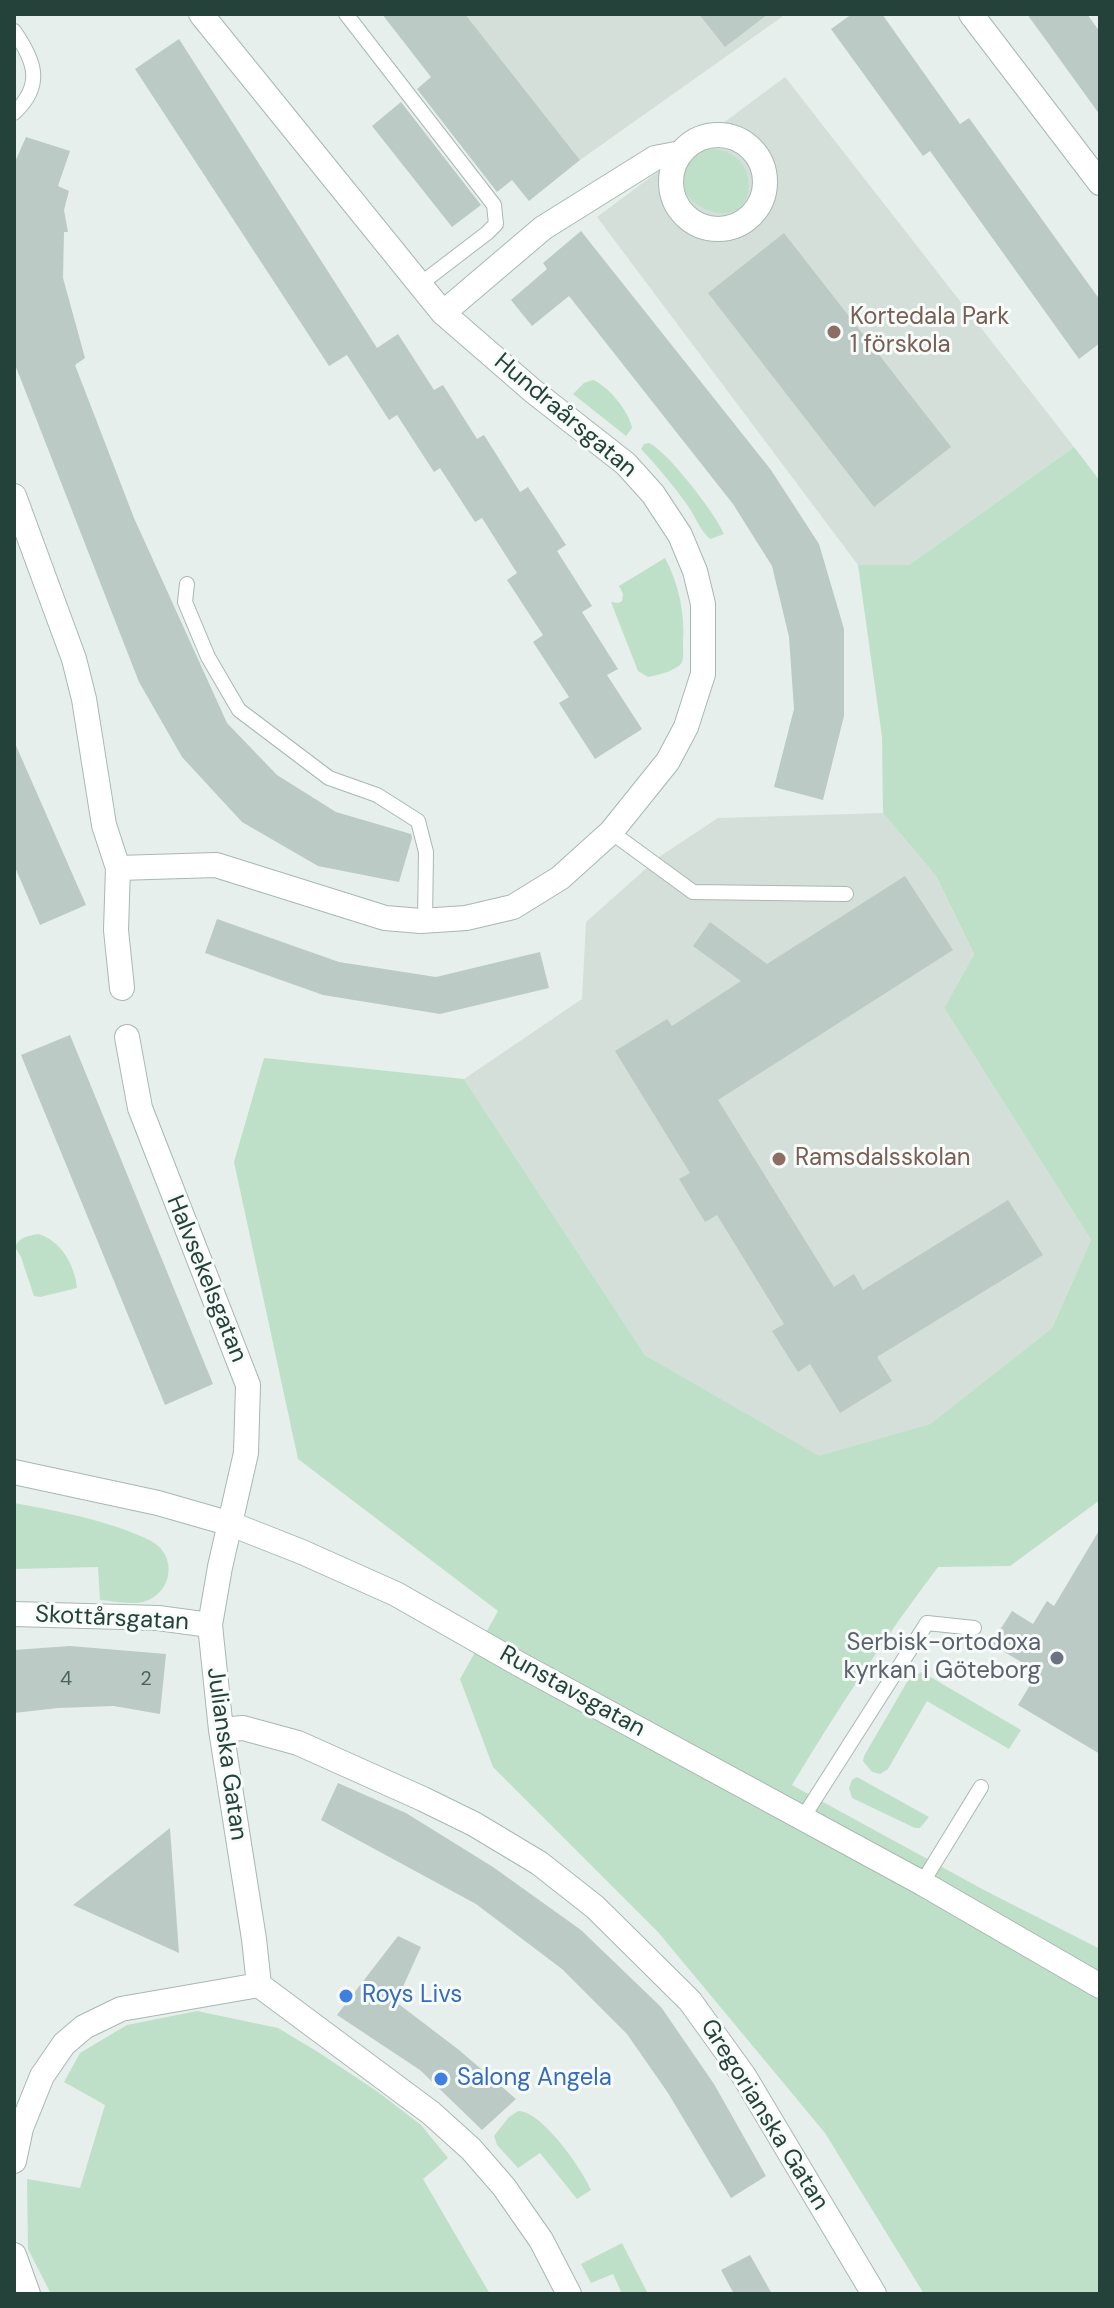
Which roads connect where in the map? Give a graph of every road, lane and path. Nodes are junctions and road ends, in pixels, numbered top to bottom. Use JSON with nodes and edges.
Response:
{"nodes":[{"id":1,"x":201,"y":14,"type":"edge"},
{"id":2,"x":346,"y":14,"type":"edge"},
{"id":3,"x":971,"y":14,"type":"edge"},
{"id":4,"x":14,"y":31,"type":"edge"},
{"id":5,"x":14,"y":113,"type":"edge"},
{"id":6,"x":681,"y":153,"type":"dead end"},
{"id":7,"x":1100,"y":183,"type":"edge"},
{"id":8,"x":419,"y":285,"type":"junction"},
{"id":9,"x":443,"y":313,"type":"junction"},
{"id":10,"x":14,"y":496,"type":"edge"},
{"id":11,"x":187,"y":584,"type":"dead end"},
{"id":12,"x":611,"y":832,"type":"junction"},
{"id":13,"x":118,"y":868,"type":"junction"},
{"id":14,"x":846,"y":894,"type":"dead end"},
{"id":15,"x":425,"y":921,"type":"junction"},
{"id":16,"x":122,"y":988,"type":"dead end"},
{"id":17,"x":127,"y":1037,"type":"dead end"},
{"id":18,"x":14,"y":1472,"type":"edge"},
{"id":19,"x":231,"y":1524,"type":"junction"},
{"id":20,"x":14,"y":1614,"type":"edge"},
{"id":21,"x":210,"y":1625,"type":"junction"},
{"id":22,"x":974,"y":1628,"type":"dead end"},
{"id":23,"x":221,"y":1730,"type":"junction"},
{"id":24,"x":981,"y":1787,"type":"dead end"},
{"id":25,"x":802,"y":1819,"type":"junction"},
{"id":26,"x":922,"y":1883,"type":"junction"},
{"id":27,"x":259,"y":1985,"type":"junction"},
{"id":28,"x":1100,"y":1986,"type":"edge"},
{"id":29,"x":14,"y":2161,"type":"edge"},
{"id":30,"x":14,"y":2255,"type":"edge"},
{"id":31,"x":28,"y":2294,"type":"edge"},
{"id":32,"x":569,"y":2294,"type":"edge"},
{"id":33,"x":874,"y":2294,"type":"edge"}],
"edges":[{"from":1,"to":8,"type":"street","name":"Hundraårsgatan"},
{"from":2,"to":8,"type":"lane"},
{"from":3,"to":7,"type":"street"},
{"from":4,"to":5,"type":"lane"},
{"from":6,"to":9,"type":"street"},
{"from":8,"to":9,"type":"street","name":"Hundraårsgatan"},
{"from":9,"to":12,"type":"street","name":"Hundraårsgatan"},
{"from":10,"to":13,"type":"street"},
{"from":11,"to":15,"type":"lane"},
{"from":12,"to":14,"type":"lane"},
{"from":12,"to":15,"type":"street","name":"Hundraårsgatan"},
{"from":13,"to":15,"type":"street","name":"Hundraårsgatan"},
{"from":13,"to":16,"type":"street"},
{"from":17,"to":19,"type":"street","name":"Halvsekelsgatan"},
{"from":18,"to":19,"type":"street","name":"Runstavsgatan"},
{"from":19,"to":21,"type":"street","name":"Julianska Gatan"},
{"from":19,"to":25,"type":"street","name":"Runstavsgatan"},
{"from":20,"to":21,"type":"street","name":"Skottårsgatan"},
{"from":21,"to":23,"type":"street","name":"Julianska Gatan"},
{"from":22,"to":25,"type":"lane"},
{"from":23,"to":27,"type":"street","name":"Julianska Gatan"},
{"from":23,"to":33,"type":"street","name":"Gregorianska Gatan"},
{"from":24,"to":26,"type":"lane"},
{"from":25,"to":26,"type":"street","name":"Runstavsgatan"},
{"from":26,"to":28,"type":"street","name":"Runstavsgatan"},
{"from":27,"to":29,"type":"street"},
{"from":27,"to":32,"type":"street"},
{"from":30,"to":31,"type":"street"}]}
